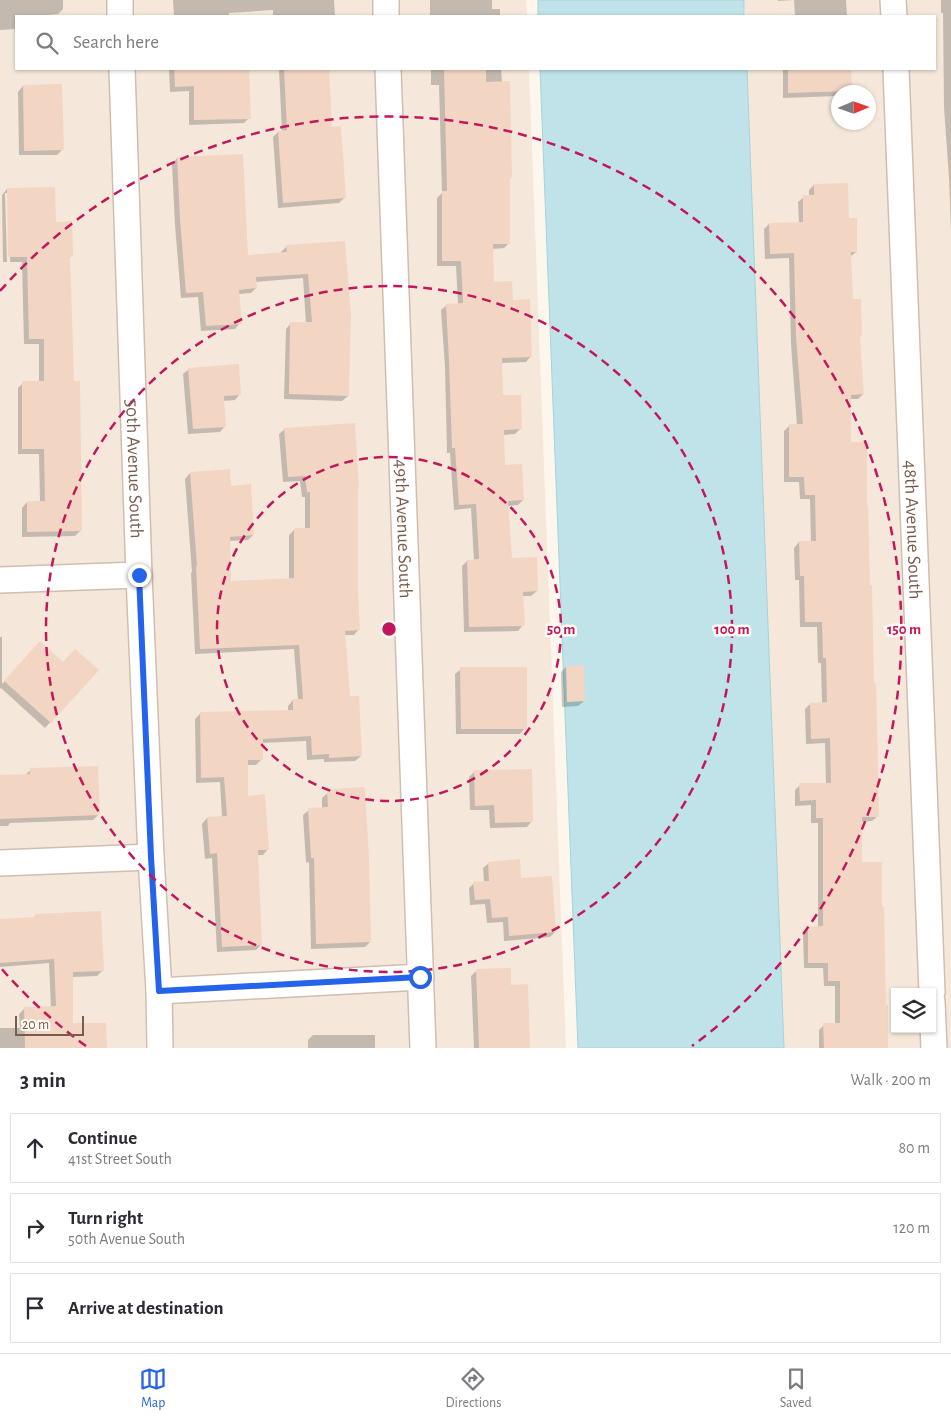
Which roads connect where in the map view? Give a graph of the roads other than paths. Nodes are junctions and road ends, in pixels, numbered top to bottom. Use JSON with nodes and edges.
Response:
{"nodes":[{"id":1,"x":120,"y":0,"type":"edge"},
{"id":2,"x":386,"y":0,"type":"edge"},
{"id":3,"x":893,"y":0,"type":"edge"},
{"id":4,"x":120,"y":15,"type":"edge"},
{"id":5,"x":386,"y":15,"type":"edge"},
{"id":6,"x":894,"y":15,"type":"edge"},
{"id":7,"x":122,"y":70,"type":"edge"},
{"id":8,"x":388,"y":70,"type":"edge"},
{"id":9,"x":896,"y":70,"type":"edge"},
{"id":10,"x":139,"y":575,"type":"junction"},
{"id":11,"x":0,"y":580,"type":"edge"},
{"id":12,"x":151,"y":857,"type":"junction"},
{"id":13,"x":0,"y":863,"type":"edge"},
{"id":14,"x":420,"y":977,"type":"junction"},
{"id":15,"x":932,"y":988,"type":"edge"},
{"id":16,"x":159,"y":991,"type":"junction"},
{"id":17,"x":933,"y":1033,"type":"edge"},
{"id":18,"x":160,"y":1048,"type":"edge"},
{"id":19,"x":423,"y":1048,"type":"edge"},
{"id":20,"x":934,"y":1048,"type":"edge"}],
"edges":[{"from":1,"to":4,"type":"street"},
{"from":2,"to":5,"type":"street"},
{"from":3,"to":6,"type":"street"},
{"from":7,"to":10,"type":"street","name":"50th Avenue South"},
{"from":8,"to":14,"type":"street","name":"49th Avenue South"},
{"from":9,"to":15,"type":"street","name":"48th Avenue South"},
{"from":10,"to":11,"type":"street"},
{"from":10,"to":12,"type":"street","name":"50th Avenue South"},
{"from":12,"to":13,"type":"street"},
{"from":12,"to":16,"type":"street","name":"50th Avenue South"},
{"from":14,"to":16,"type":"street"},
{"from":14,"to":19,"type":"street","name":"49th Avenue South"},
{"from":16,"to":18,"type":"street","name":"50th Avenue South"},
{"from":17,"to":20,"type":"street"}]}
